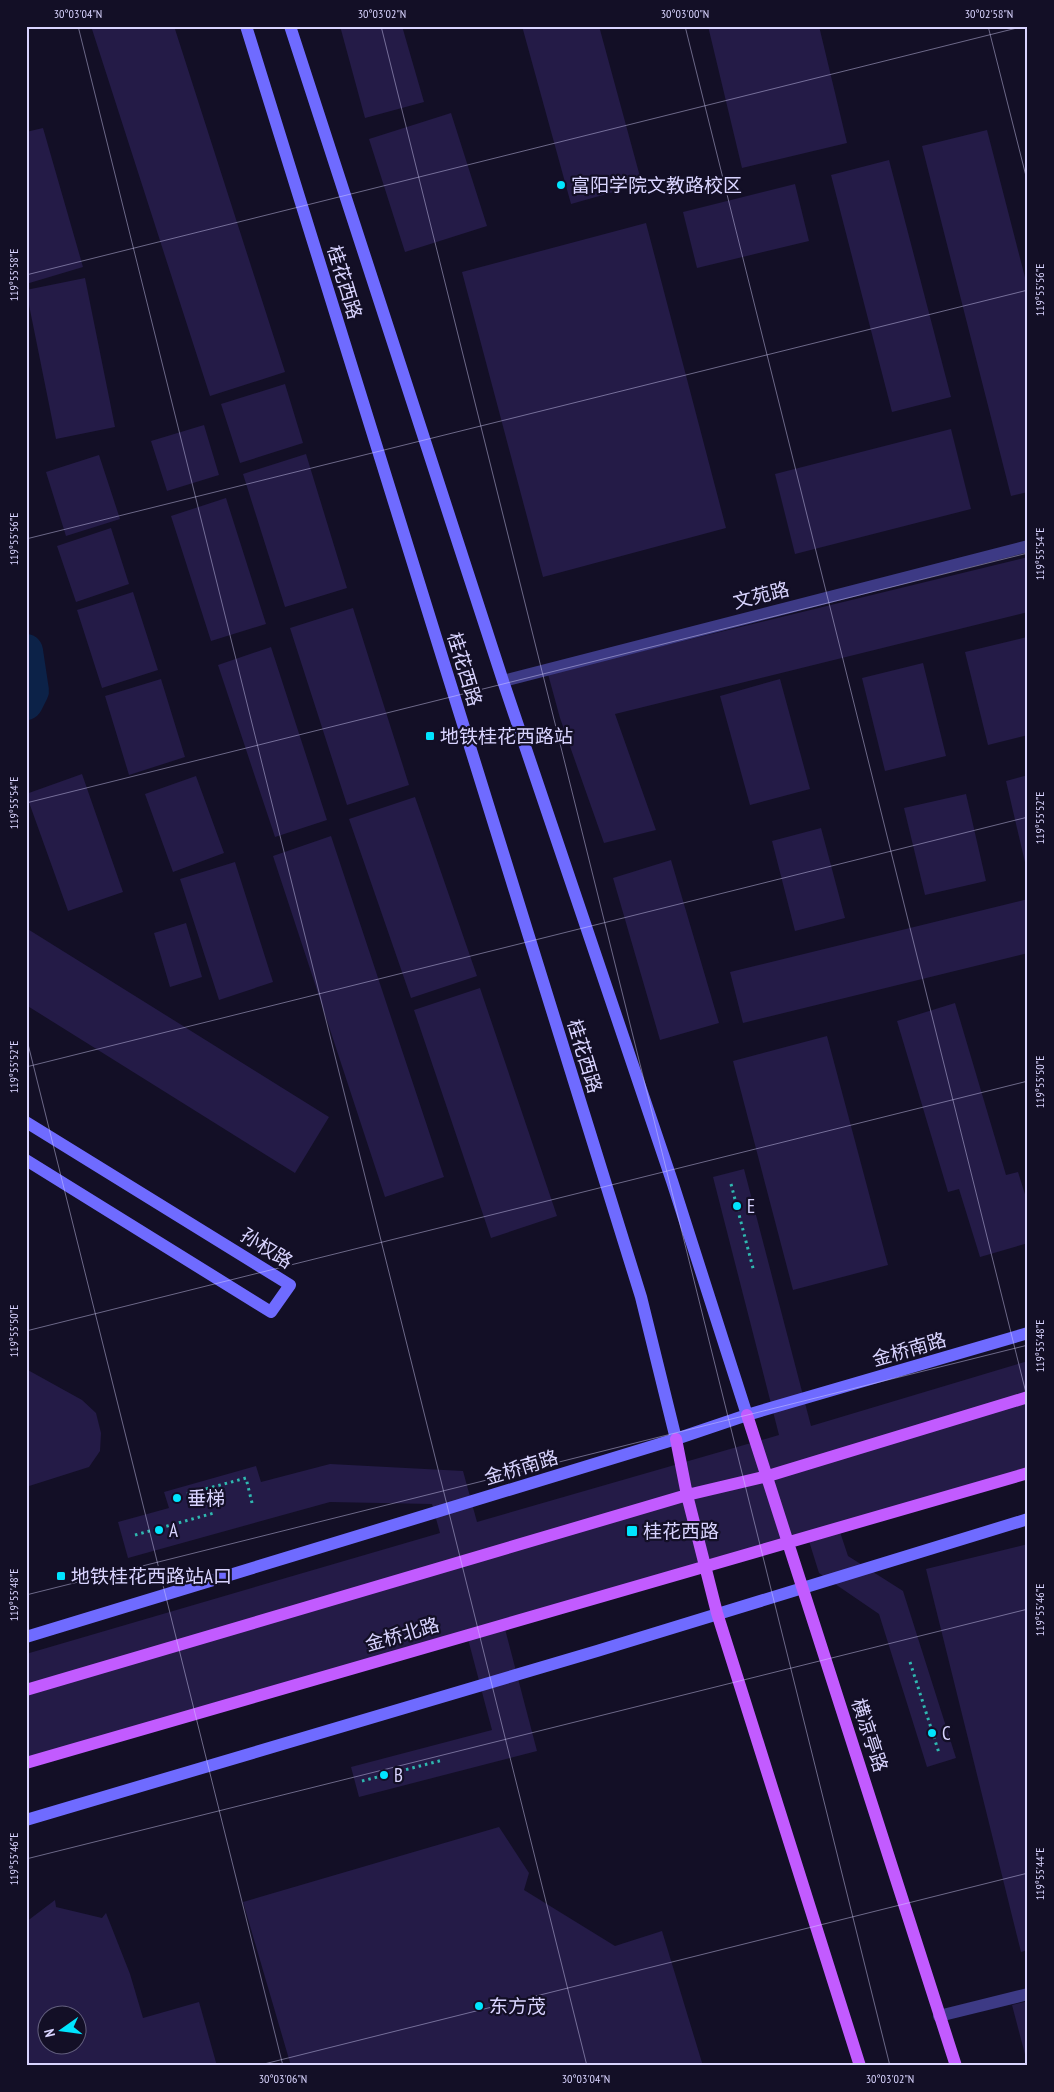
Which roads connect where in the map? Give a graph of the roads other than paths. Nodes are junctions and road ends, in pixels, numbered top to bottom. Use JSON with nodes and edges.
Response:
{"nodes":[{"id":1,"x":246,"y":26,"type":"edge"},
{"id":2,"x":290,"y":26,"type":"edge"},
{"id":3,"x":1028,"y":546,"type":"edge"},
{"id":4,"x":503,"y":681,"type":"junction"},
{"id":5,"x":26,"y":1122,"type":"edge"},
{"id":6,"x":26,"y":1160,"type":"edge"},
{"id":7,"x":1028,"y":1333,"type":"edge"},
{"id":8,"x":1028,"y":1397,"type":"edge"},
{"id":9,"x":747,"y":1415,"type":"junction"},
{"id":10,"x":676,"y":1439,"type":"junction"},
{"id":11,"x":1028,"y":1473,"type":"edge"},
{"id":12,"x":768,"y":1476,"type":"junction"},
{"id":13,"x":687,"y":1495,"type":"junction"},
{"id":14,"x":1028,"y":1518,"type":"edge"},
{"id":15,"x":789,"y":1541,"type":"junction"},
{"id":16,"x":705,"y":1566,"type":"junction"},
{"id":17,"x":804,"y":1587,"type":"junction"},
{"id":18,"x":717,"y":1613,"type":"junction"},
{"id":19,"x":26,"y":1636,"type":"edge"},
{"id":20,"x":26,"y":1690,"type":"edge"},
{"id":21,"x":26,"y":1763,"type":"edge"},
{"id":22,"x":26,"y":1820,"type":"edge"},
{"id":23,"x":1028,"y":1994,"type":"edge"},
{"id":24,"x":939,"y":2016,"type":"junction"},
{"id":25,"x":860,"y":2066,"type":"edge"},
{"id":26,"x":956,"y":2066,"type":"edge"}],
"edges":[{"from":1,"to":10,"type":"main road","name":"桂花西路"},
{"from":2,"to":4,"type":"main road","name":"桂花西路"},
{"from":3,"to":4,"type":"street","name":"文苑路"},
{"from":4,"to":9,"type":"main road","name":"桂花西路"},
{"from":5,"to":6,"type":"main road","name":"孙权路"},
{"from":7,"to":9,"type":"main road","name":"金桥南路"},
{"from":8,"to":12,"type":"main road"},
{"from":9,"to":10,"type":"main road","name":"金桥南路"},
{"from":9,"to":12,"type":"main road","name":"横凉亭路"},
{"from":10,"to":13,"type":"main road"},
{"from":10,"to":19,"type":"main road","name":"金桥南路"},
{"from":11,"to":15,"type":"main road"},
{"from":12,"to":13,"type":"main road"},
{"from":12,"to":15,"type":"main road","name":"横凉亭路"},
{"from":13,"to":16,"type":"main road"},
{"from":13,"to":20,"type":"main road"},
{"from":14,"to":17,"type":"main road"},
{"from":15,"to":16,"type":"main road","name":"金桥北路"},
{"from":15,"to":17,"type":"main road","name":"横凉亭路"},
{"from":16,"to":18,"type":"main road"},
{"from":16,"to":21,"type":"main road","name":"金桥北路"},
{"from":17,"to":18,"type":"main road"},
{"from":17,"to":24,"type":"main road","name":"横凉亭路"},
{"from":18,"to":22,"type":"main road"},
{"from":18,"to":25,"type":"main road"},
{"from":23,"to":24,"type":"street"},
{"from":24,"to":26,"type":"main road","name":"横凉亭路"}]}
